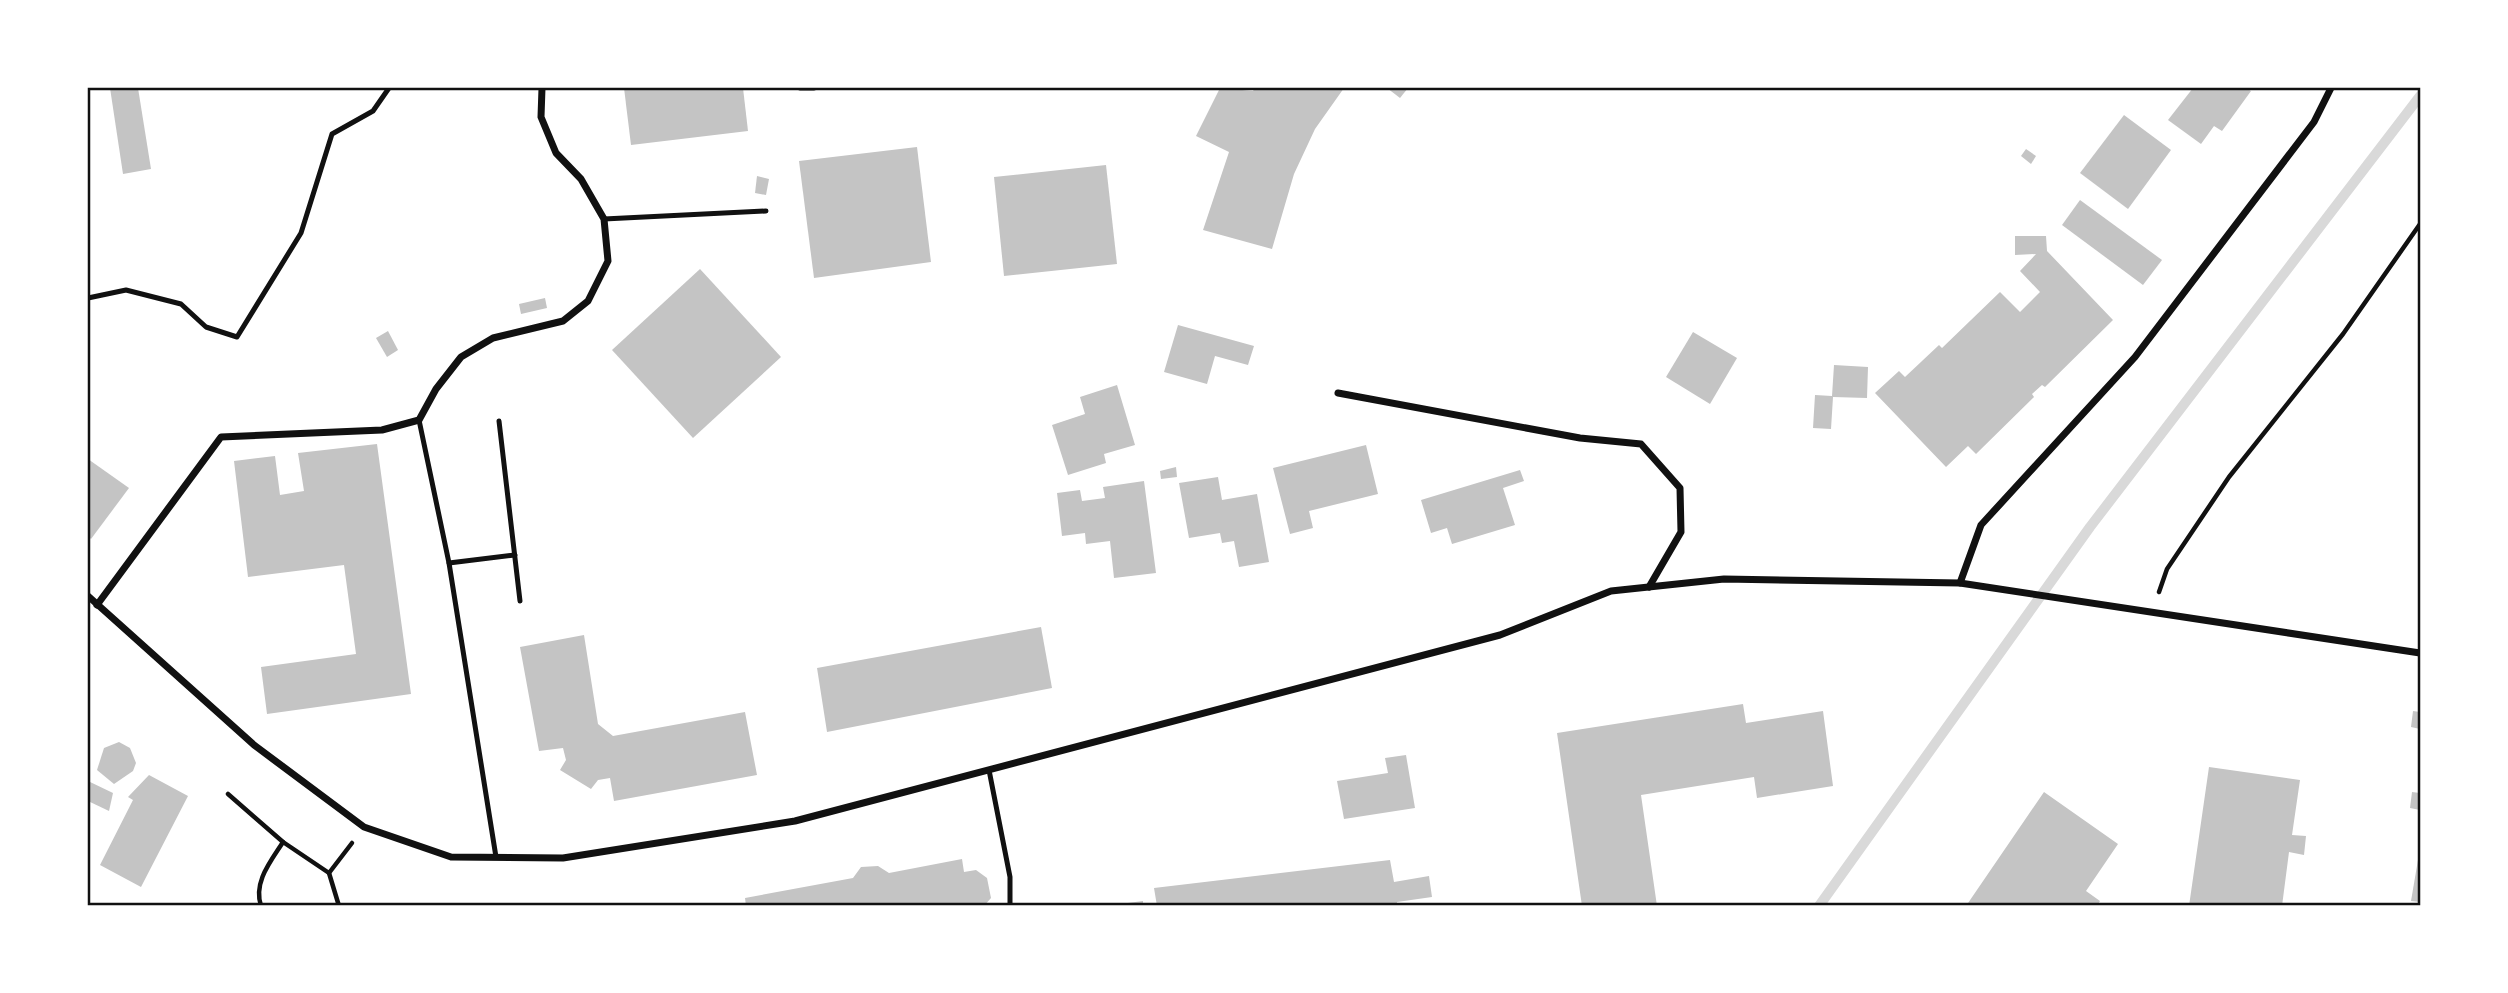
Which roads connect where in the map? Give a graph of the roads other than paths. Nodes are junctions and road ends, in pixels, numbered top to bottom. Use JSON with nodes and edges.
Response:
{"nodes":[{"id":1,"x":389,"y":88,"type":"edge"},
{"id":2,"x":542,"y":88,"type":"edge"},
{"id":3,"x":800,"y":88,"type":"edge"},
{"id":4,"x":814,"y":88,"type":"edge"},
{"id":5,"x":2331,"y":88,"type":"edge"},
{"id":6,"x":766,"y":211,"type":"dead end"},
{"id":7,"x":604,"y":219,"type":"junction"},
{"id":8,"x":88,"y":298,"type":"edge"},
{"id":9,"x":1338,"y":393,"type":"dead end"},
{"id":10,"x":419,"y":420,"type":"junction"},
{"id":11,"x":499,"y":421,"type":"dead end"},
{"id":12,"x":515,"y":555,"type":"junction"},
{"id":13,"x":449,"y":563,"type":"junction"},
{"id":14,"x":1960,"y":583,"type":"junction"},
{"id":15,"x":1649,"y":587,"type":"junction"},
{"id":16,"x":88,"y":596,"type":"edge"},
{"id":17,"x":520,"y":601,"type":"dead end"},
{"id":18,"x":97,"y":605,"type":"junction"},
{"id":19,"x":2420,"y":653,"type":"edge"},
{"id":20,"x":989,"y":770,"type":"junction"},
{"id":21,"x":496,"y":857,"type":"junction"},
{"id":22,"x":1010,"y":905,"type":"edge"}],
"edges":[{"from":1,"to":8,"type":"lane"},
{"from":2,"to":7,"type":"street"},
{"from":3,"to":4,"type":"lane"},
{"from":5,"to":14,"type":"street"},
{"from":6,"to":7,"type":"lane"},
{"from":7,"to":10,"type":"street"},
{"from":9,"to":15,"type":"street"},
{"from":10,"to":13,"type":"lane"},
{"from":10,"to":18,"type":"street"},
{"from":11,"to":12,"type":"lane"},
{"from":12,"to":13,"type":"lane"},
{"from":12,"to":17,"type":"lane"},
{"from":13,"to":21,"type":"lane"},
{"from":14,"to":15,"type":"street"},
{"from":14,"to":19,"type":"street"},
{"from":15,"to":20,"type":"street"},
{"from":16,"to":18,"type":"street"},
{"from":18,"to":21,"type":"street"},
{"from":20,"to":21,"type":"street"},
{"from":20,"to":22,"type":"lane"}]}
